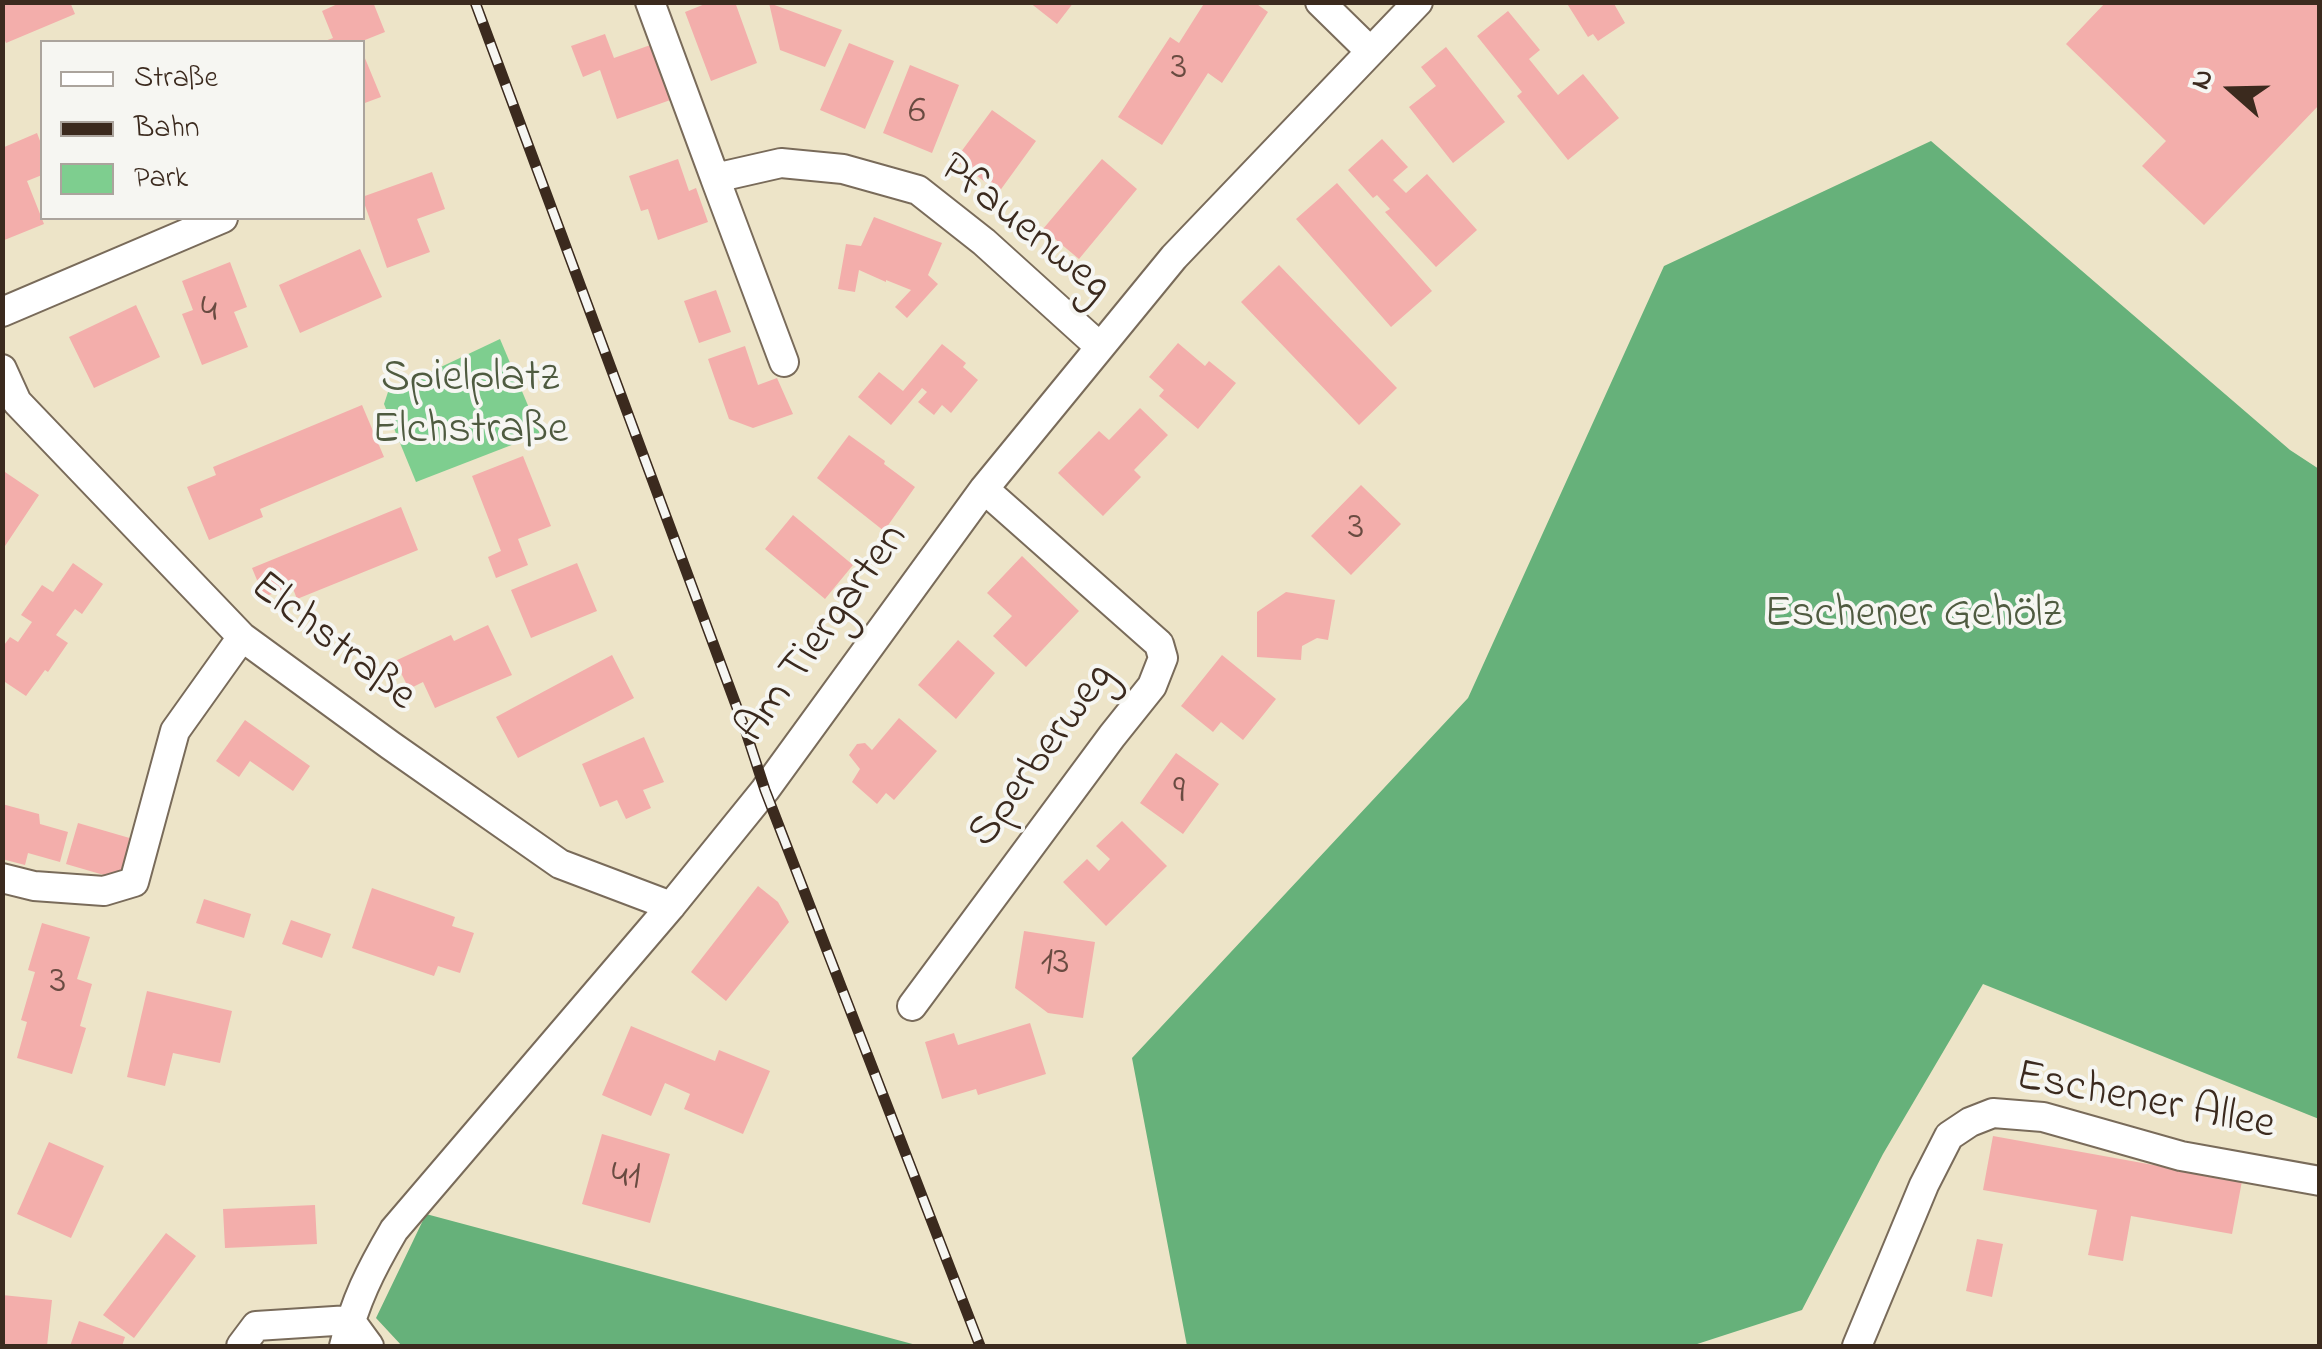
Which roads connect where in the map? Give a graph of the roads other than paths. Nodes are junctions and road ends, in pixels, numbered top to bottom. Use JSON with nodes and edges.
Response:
{"nodes":[{"id":1,"x":650,"y":2,"type":"edge"},
{"id":2,"x":1320,"y":2,"type":"edge"},
{"id":3,"x":1418,"y":2,"type":"edge"},
{"id":4,"x":1370,"y":50,"type":"junction"},
{"id":5,"x":715,"y":178,"type":"junction"},
{"id":6,"x":218,"y":220,"type":"edge"},
{"id":7,"x":2,"y":312,"type":"edge"},
{"id":8,"x":1100,"y":347,"type":"junction"},
{"id":9,"x":784,"y":362,"type":"dead end"},
{"id":10,"x":2,"y":370,"type":"edge"},
{"id":11,"x":10,"y":406,"type":"edge"},
{"id":12,"x":984,"y":489,"type":"junction"},
{"id":13,"x":242,"y":637,"type":"junction"},
{"id":14,"x":2,"y":878,"type":"edge"},
{"id":15,"x":670,"y":906,"type":"junction"},
{"id":16,"x":912,"y":1006,"type":"dead end"},
{"id":17,"x":2320,"y":1181,"type":"edge"},
{"id":18,"x":347,"y":1333,"type":"edge"},
{"id":19,"x":241,"y":1346,"type":"edge"},
{"id":20,"x":369,"y":1346,"type":"edge"},
{"id":21,"x":1858,"y":1346,"type":"edge"}],
"edges":[{"from":1,"to":5,"type":"street"},
{"from":2,"to":4,"type":"street"},
{"from":3,"to":4,"type":"street","name":"Am Tiergarten"},
{"from":4,"to":8,"type":"street","name":"Am Tiergarten"},
{"from":5,"to":8,"type":"street","name":"Pfauenweg"},
{"from":5,"to":9,"type":"street"},
{"from":6,"to":7,"type":"street"},
{"from":8,"to":12,"type":"street","name":"Am Tiergarten"},
{"from":10,"to":11,"type":"street","name":"Elchstraße"},
{"from":11,"to":13,"type":"street","name":"Elchstraße"},
{"from":12,"to":15,"type":"street","name":"Am Tiergarten"},
{"from":12,"to":16,"type":"street","name":"Sperberweg"},
{"from":13,"to":14,"type":"street"},
{"from":13,"to":15,"type":"street","name":"Elchstraße"},
{"from":15,"to":18,"type":"street","name":"Am Tiergarten"},
{"from":17,"to":21,"type":"street","name":"Eschener Allee"},
{"from":18,"to":19,"type":"street"},
{"from":18,"to":20,"type":"street"}]}
